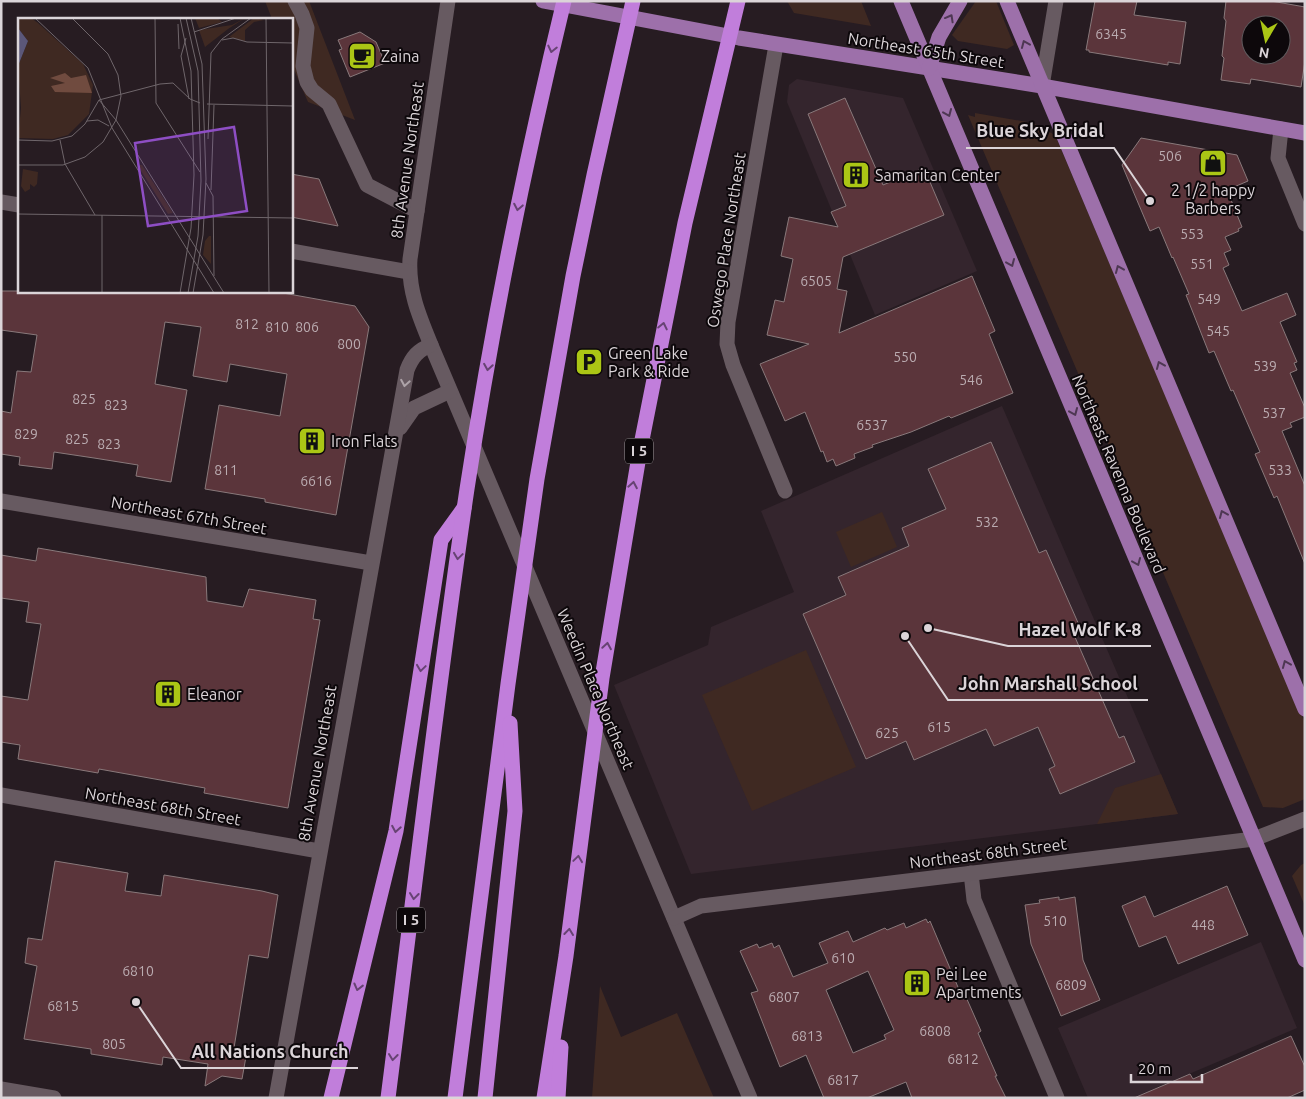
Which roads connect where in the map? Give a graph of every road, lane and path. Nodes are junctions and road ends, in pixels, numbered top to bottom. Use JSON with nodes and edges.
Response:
{"nodes":[{"id":1,"x":294,"y":1,"type":"edge"},
{"id":2,"x":448,"y":1,"type":"edge"},
{"id":3,"x":543,"y":1,"type":"edge"},
{"id":4,"x":564,"y":1,"type":"edge"},
{"id":5,"x":633,"y":1,"type":"edge"},
{"id":6,"x":738,"y":1,"type":"edge"},
{"id":7,"x":901,"y":1,"type":"edge"},
{"id":8,"x":960,"y":1,"type":"edge"},
{"id":9,"x":1007,"y":1,"type":"edge"},
{"id":10,"x":1056,"y":1,"type":"edge"},
{"id":11,"x":776,"y":45,"type":"junction"},
{"id":12,"x":929,"y":68,"type":"junction"},
{"id":13,"x":1042,"y":86,"type":"junction"},
{"id":14,"x":1281,"y":129,"type":"junction"},
{"id":15,"x":1305,"y":134,"type":"edge"},
{"id":16,"x":1,"y":202,"type":"edge"},
{"id":17,"x":18,"y":205,"type":"edge"},
{"id":18,"x":417,"y":211,"type":"junction"},
{"id":19,"x":1305,"y":224,"type":"edge"},
{"id":20,"x":292,"y":252,"type":"edge"},
{"id":21,"x":409,"y":272,"type":"junction"},
{"id":22,"x":411,"y":294,"type":"joint"},
{"id":23,"x":430,"y":345,"type":"junction"},
{"id":24,"x":450,"y":391,"type":"junction"},
{"id":25,"x":396,"y":435,"type":"junction"},
{"id":26,"x":785,"y":491,"type":"dead end"},
{"id":27,"x":1,"y":501,"type":"edge"},
{"id":28,"x":465,"y":508,"type":"junction"},
{"id":29,"x":372,"y":563,"type":"junction"},
{"id":30,"x":508,"y":684,"type":"junction"},
{"id":31,"x":1305,"y":709,"type":"edge"},
{"id":32,"x":1,"y":795,"type":"edge"},
{"id":33,"x":1305,"y":819,"type":"edge"},
{"id":34,"x":1254,"y":839,"type":"junction"},
{"id":35,"x":319,"y":851,"type":"junction"},
{"id":36,"x":971,"y":873,"type":"junction"},
{"id":37,"x":674,"y":918,"type":"junction"},
{"id":38,"x":566,"y":956,"type":"junction"},
{"id":39,"x":1305,"y":960,"type":"edge"},
{"id":40,"x":1,"y":1089,"type":"edge"},
{"id":41,"x":54,"y":1098,"type":"edge"},
{"id":42,"x":276,"y":1098,"type":"edge"},
{"id":43,"x":331,"y":1098,"type":"edge"},
{"id":44,"x":388,"y":1098,"type":"edge"},
{"id":45,"x":454,"y":1098,"type":"edge"},
{"id":46,"x":485,"y":1098,"type":"edge"},
{"id":47,"x":544,"y":1098,"type":"edge"},
{"id":48,"x":558,"y":1098,"type":"edge"},
{"id":49,"x":750,"y":1098,"type":"edge"},
{"id":50,"x":1057,"y":1098,"type":"edge"}],
"edges":[{"from":1,"to":18,"type":"street"},
{"from":2,"to":18,"type":"street","name":"8th Avenue Northeast"},
{"from":3,"to":11,"type":"main road","name":"Northeast 65th Street"},
{"from":4,"to":28,"type":"highway","number":"I 5","one_way":true},
{"from":5,"to":30,"type":"highway"},
{"from":38,"to":6,"type":"highway","number":"I 5","one_way":true},
{"from":7,"to":12,"type":"main road","name":"Northeast Ravenna Boulevard"},
{"from":12,"to":8,"type":"main road","one_way":true},
{"from":13,"to":9,"type":"main road","one_way":true},
{"from":10,"to":13,"type":"street"},
{"from":11,"to":12,"type":"main road","name":"Northeast 65th Street"},
{"from":11,"to":26,"type":"street","name":"Oswego Place Northeast"},
{"from":12,"to":13,"type":"main road","name":"Northeast 65th Street"},
{"from":12,"to":34,"type":"main road","name":"Northeast Ravenna Boulevard","one_way":true},
{"from":13,"to":14,"type":"main road","name":"Northeast 65th Street"},
{"from":31,"to":13,"type":"main road","one_way":true},
{"from":14,"to":15,"type":"main road","name":"Northeast 65th Street"},
{"from":14,"to":19,"type":"street"},
{"from":16,"to":17,"type":"street"},
{"from":18,"to":21,"type":"street","name":"8th Avenue Northeast"},
{"from":20,"to":21,"type":"street"},
{"from":21,"to":22,"type":"street","name":"8th Avenue Northeast"},
{"from":22,"to":23,"type":"street","name":"Weedin Place Northeast"},
{"from":23,"to":24,"type":"street","name":"Weedin Place Northeast"},
{"from":23,"to":25,"type":"street","name":"8th Avenue Northeast","one_way":true},
{"from":24,"to":25,"type":"street","name":"8th Avenue Northeast"},
{"from":24,"to":37,"type":"street","name":"Weedin Place Northeast"},
{"from":25,"to":29,"type":"street","name":"8th Avenue Northeast"},
{"from":27,"to":29,"type":"street","name":"Northeast 67th Street"},
{"from":28,"to":43,"type":"highway","one_way":true},
{"from":28,"to":44,"type":"highway","number":"I 5","one_way":true},
{"from":29,"to":35,"type":"street","name":"8th Avenue Northeast"},
{"from":30,"to":45,"type":"highway"},
{"from":30,"to":46,"type":"highway"},
{"from":32,"to":35,"type":"street","name":"Northeast 68th Street"},
{"from":33,"to":34,"type":"street","name":"Northeast 68th Street"},
{"from":34,"to":36,"type":"street","name":"Northeast 68th Street"},
{"from":34,"to":39,"type":"main road","name":"Northeast Ravenna Boulevard"},
{"from":35,"to":42,"type":"street","name":"8th Avenue Northeast"},
{"from":36,"to":37,"type":"street","name":"Northeast 68th Street"},
{"from":36,"to":50,"type":"street"},
{"from":37,"to":49,"type":"street","name":"Weedin Place Northeast"},
{"from":38,"to":47,"type":"highway","number":"I 5"},
{"from":38,"to":48,"type":"highway"},
{"from":40,"to":41,"type":"street"}]}
